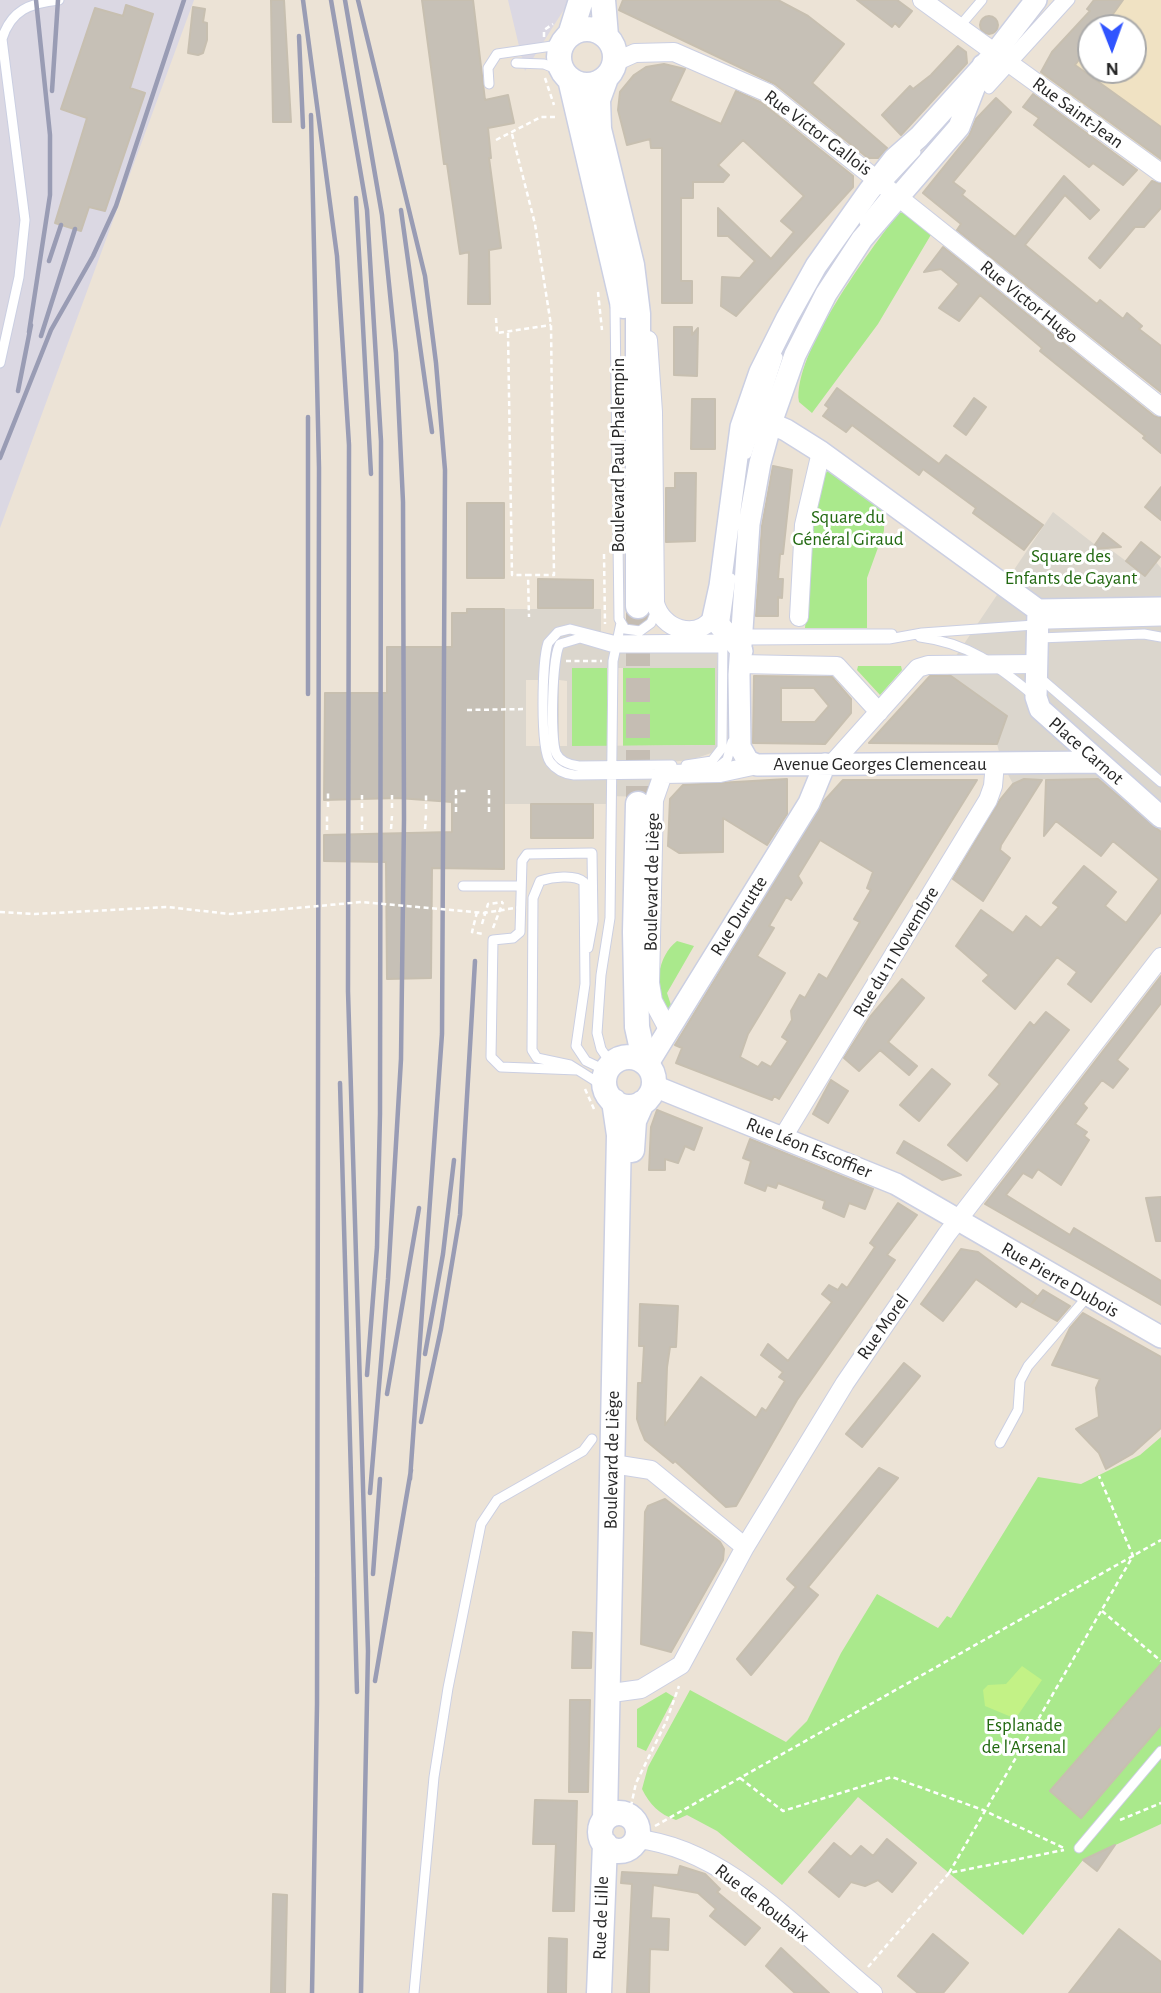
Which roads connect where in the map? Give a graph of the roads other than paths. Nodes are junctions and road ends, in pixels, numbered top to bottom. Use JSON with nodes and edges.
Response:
{"nodes":[{"id":1,"x":59,"y":0,"type":"edge"},
{"id":2,"x":581,"y":0,"type":"edge"},
{"id":3,"x":603,"y":0,"type":"edge"},
{"id":4,"x":922,"y":0,"type":"edge"},
{"id":5,"x":982,"y":0,"type":"edge"},
{"id":6,"x":1036,"y":0,"type":"edge"},
{"id":7,"x":1061,"y":0,"type":"edge"},
{"id":8,"x":1070,"y":0,"type":"edge"},
{"id":9,"x":959,"y":27,"type":"junction"},
{"id":10,"x":606,"y":36,"type":"junction"},
{"id":11,"x":567,"y":38,"type":"junction"},
{"id":12,"x":1000,"y":61,"type":"junction"},
{"id":13,"x":516,"y":63,"type":"dead end"},
{"id":14,"x":610,"y":70,"type":"junction"},
{"id":15,"x":567,"y":76,"type":"junction"},
{"id":16,"x":489,"y":85,"type":"dead end"},
{"id":17,"x":967,"y":105,"type":"junction"},
{"id":18,"x":1161,"y":173,"type":"edge"},
{"id":19,"x":889,"y":187,"type":"junction"},
{"id":20,"x":606,"y":235,"type":"junction"},
{"id":21,"x":635,"y":282,"type":"junction"},
{"id":22,"x":0,"y":363,"type":"edge"},
{"id":23,"x":637,"y":396,"type":"junction"},
{"id":24,"x":1161,"y":407,"type":"edge"},
{"id":25,"x":759,"y":418,"type":"junction"},
{"id":26,"x":821,"y":452,"type":"junction"},
{"id":27,"x":638,"y":613,"type":"junction"},
{"id":28,"x":1158,"y":614,"type":"edge"},
{"id":29,"x":799,"y":617,"type":"dead end"},
{"id":30,"x":1040,"y":624,"type":"junction"},
{"id":31,"x":906,"y":635,"type":"junction"},
{"id":32,"x":1070,"y":637,"type":"junction"},
{"id":33,"x":1161,"y":637,"type":"edge"},
{"id":34,"x":730,"y":641,"type":"junction"},
{"id":35,"x":605,"y":643,"type":"junction"},
{"id":36,"x":617,"y":644,"type":"junction"},
{"id":37,"x":996,"y":664,"type":"junction"},
{"id":38,"x":1036,"y":668,"type":"junction"},
{"id":39,"x":1036,"y":697,"type":"junction"},
{"id":40,"x":879,"y":712,"type":"junction"},
{"id":41,"x":1099,"y":762,"type":"junction"},
{"id":42,"x":995,"y":763,"type":"junction"},
{"id":43,"x":829,"y":764,"type":"junction"},
{"id":44,"x":757,"y":765,"type":"junction"},
{"id":45,"x":612,"y":770,"type":"junction"},
{"id":46,"x":705,"y":773,"type":"junction"},
{"id":47,"x":663,"y":774,"type":"junction"},
{"id":48,"x":1161,"y":782,"type":"edge"},
{"id":49,"x":638,"y":804,"type":"tunnel mouth"},
{"id":50,"x":1161,"y":806,"type":"edge"},
{"id":51,"x":1161,"y":817,"type":"edge"},
{"id":52,"x":463,"y":886,"type":"dead end"},
{"id":53,"x":522,"y":886,"type":"junction"},
{"id":54,"x":635,"y":932,"type":"junction"},
{"id":55,"x":1161,"y":957,"type":"edge"},
{"id":56,"x":585,"y":960,"type":"junction"},
{"id":57,"x":669,"y":1031,"type":"junction"},
{"id":58,"x":581,"y":1070,"type":"junction"},
{"id":59,"x":611,"y":1077,"type":"junction"},
{"id":60,"x":647,"y":1079,"type":"junction"},
{"id":61,"x":783,"y":1137,"type":"junction"},
{"id":62,"x":959,"y":1221,"type":"junction"},
{"id":63,"x":1088,"y":1296,"type":"junction"},
{"id":64,"x":1161,"y":1337,"type":"edge"},
{"id":65,"x":592,"y":1439,"type":"dead end"},
{"id":66,"x":1000,"y":1443,"type":"dead end"},
{"id":67,"x":619,"y":1464,"type":"junction"},
{"id":68,"x":745,"y":1547,"type":"junction"},
{"id":69,"x":619,"y":1692,"type":"junction"},
{"id":70,"x":1161,"y":1751,"type":"edge"},
{"id":71,"x":623,"y":1830,"type":"junction"},
{"id":72,"x":1079,"y":1848,"type":"dead end"},
{"id":73,"x":414,"y":1993,"type":"edge"},
{"id":74,"x":599,"y":1993,"type":"edge"},
{"id":75,"x":611,"y":1993,"type":"edge"},
{"id":76,"x":873,"y":1993,"type":"edge"}],
"edges":[{"from":1,"to":22,"type":"lane"},
{"from":2,"to":11,"type":"main road"},
{"from":3,"to":10,"type":"main road"},
{"from":4,"to":9,"type":"street","name":"Rue Saint-Jean"},
{"from":5,"to":9,"type":"lane"},
{"from":6,"to":12,"type":"street"},
{"from":7,"to":12,"type":"lane"},
{"from":8,"to":12,"type":"lane"},
{"from":9,"to":12,"type":"street","name":"Rue Saint-Jean"},
{"from":10,"to":11,"type":"main road"},
{"from":10,"to":14,"type":"main road"},
{"from":11,"to":15,"type":"main road"},
{"from":11,"to":16,"type":"lane"},
{"from":12,"to":17,"type":"street"},
{"from":12,"to":17,"type":"lane"},
{"from":12,"to":18,"type":"street","name":"Rue Saint-Jean"},
{"from":12,"to":19,"type":"street"},
{"from":13,"to":15,"type":"lane"},
{"from":14,"to":15,"type":"main road"},
{"from":14,"to":19,"type":"street","name":"Rue Victor Gallois"},
{"from":14,"to":21,"type":"main road","name":"Boulevard Paul Phalempin"},
{"from":15,"to":20,"type":"main road","name":"Boulevard Paul Phalempin"},
{"from":17,"to":19,"type":"street"},
{"from":19,"to":24,"type":"street","name":"Rue Victor Hugo"},
{"from":19,"to":25,"type":"street"},
{"from":20,"to":23,"type":"main road","name":"Boulevard Paul Phalempin"},
{"from":20,"to":27,"type":"lane","name":"Boulevard Paul Phalempin"},
{"from":21,"to":23,"type":"main road","name":"Boulevard Paul Phalempin"},
{"from":21,"to":27,"type":"street","name":"Boulevard Paul Phalempin"},
{"from":23,"to":27,"type":"main road","name":"Boulevard Paul Phalempin"},
{"from":25,"to":26,"type":"street"},
{"from":25,"to":34,"type":"street"},
{"from":25,"to":34,"type":"street"},
{"from":26,"to":29,"type":"street"},
{"from":26,"to":30,"type":"street"},
{"from":27,"to":34,"type":"street"},
{"from":27,"to":36,"type":"lane"},
{"from":28,"to":30,"type":"street"},
{"from":30,"to":31,"type":"lane"},
{"from":30,"to":32,"type":"lane"},
{"from":30,"to":32,"type":"lane"},
{"from":30,"to":38,"type":"street","name":"Place Carnot"},
{"from":31,"to":34,"type":"lane"},
{"from":31,"to":37,"type":"lane"},
{"from":32,"to":33,"type":"lane"},
{"from":34,"to":36,"type":"lane"},
{"from":34,"to":40,"type":"street"},
{"from":34,"to":44,"type":"street"},
{"from":34,"to":45,"type":"lane"},
{"from":34,"to":46,"type":"lane"},
{"from":35,"to":36,"type":"lane"},
{"from":35,"to":45,"type":"lane"},
{"from":35,"to":45,"type":"lane"},
{"from":36,"to":45,"type":"lane"},
{"from":37,"to":38,"type":"street","name":"Rue Durutte"},
{"from":37,"to":39,"type":"lane"},
{"from":37,"to":40,"type":"street","name":"Rue Durutte"},
{"from":38,"to":39,"type":"street","name":"Place Carnot"},
{"from":38,"to":48,"type":"lane","name":"Place Carnot"},
{"from":39,"to":41,"type":"street","name":"Place Carnot"},
{"from":39,"to":50,"type":"lane"},
{"from":40,"to":43,"type":"street","name":"Rue Durutte"},
{"from":41,"to":42,"type":"street","name":"Avenue Georges Clemenceau"},
{"from":41,"to":51,"type":"street","name":"Place Carnot"},
{"from":42,"to":43,"type":"street","name":"Avenue Georges Clemenceau"},
{"from":42,"to":61,"type":"street","name":"Rue du 11 Novembre"},
{"from":43,"to":44,"type":"street","name":"Avenue Georges Clemenceau"},
{"from":43,"to":57,"type":"street","name":"Rue Durutte"},
{"from":44,"to":46,"type":"street","name":"Avenue Georges Clemenceau"},
{"from":45,"to":47,"type":"lane"},
{"from":45,"to":59,"type":"lane"},
{"from":46,"to":47,"type":"street","name":"Avenue Georges Clemenceau"},
{"from":47,"to":57,"type":"street","name":"Boulevard de Liège"},
{"from":49,"to":54,"type":"main road","name":"Boulevard de Liège"},
{"from":52,"to":53,"type":"lane"},
{"from":53,"to":56,"type":"lane"},
{"from":53,"to":58,"type":"lane"},
{"from":54,"to":59,"type":"main road","name":"Boulevard de Liège"},
{"from":54,"to":60,"type":"main road","name":"Boulevard de Liège"},
{"from":55,"to":62,"type":"street","name":"Rue Morel"},
{"from":56,"to":58,"type":"lane"},
{"from":56,"to":59,"type":"lane"},
{"from":57,"to":60,"type":"street","name":"Rue Durutte"},
{"from":58,"to":59,"type":"lane"},
{"from":59,"to":60,"type":"main road"},
{"from":59,"to":60,"type":"main road"},
{"from":59,"to":67,"type":"main road","name":"Boulevard de Liège"},
{"from":60,"to":61,"type":"street","name":"Rue Léon Escoffier"},
{"from":60,"to":67,"type":"main road","name":"Boulevard de Liège"},
{"from":61,"to":62,"type":"street","name":"Rue Léon Escoffier"},
{"from":62,"to":63,"type":"street","name":"Rue Pierre Dubois"},
{"from":62,"to":68,"type":"street","name":"Rue Morel"},
{"from":63,"to":64,"type":"street","name":"Rue Pierre Dubois"},
{"from":63,"to":66,"type":"lane"},
{"from":65,"to":73,"type":"lane"},
{"from":67,"to":68,"type":"street"},
{"from":67,"to":69,"type":"main road","name":"Boulevard de Liège"},
{"from":67,"to":71,"type":"main road","name":"Boulevard de Liège"},
{"from":68,"to":69,"type":"street","name":"Rue Morel"},
{"from":69,"to":71,"type":"main road","name":"Boulevard de Liège"},
{"from":70,"to":72,"type":"lane"},
{"from":71,"to":74,"type":"main road","name":"Rue de Lille"},
{"from":71,"to":75,"type":"main road","name":"Rue de Lille"},
{"from":71,"to":76,"type":"street","name":"Rue de Roubaix"}]}
